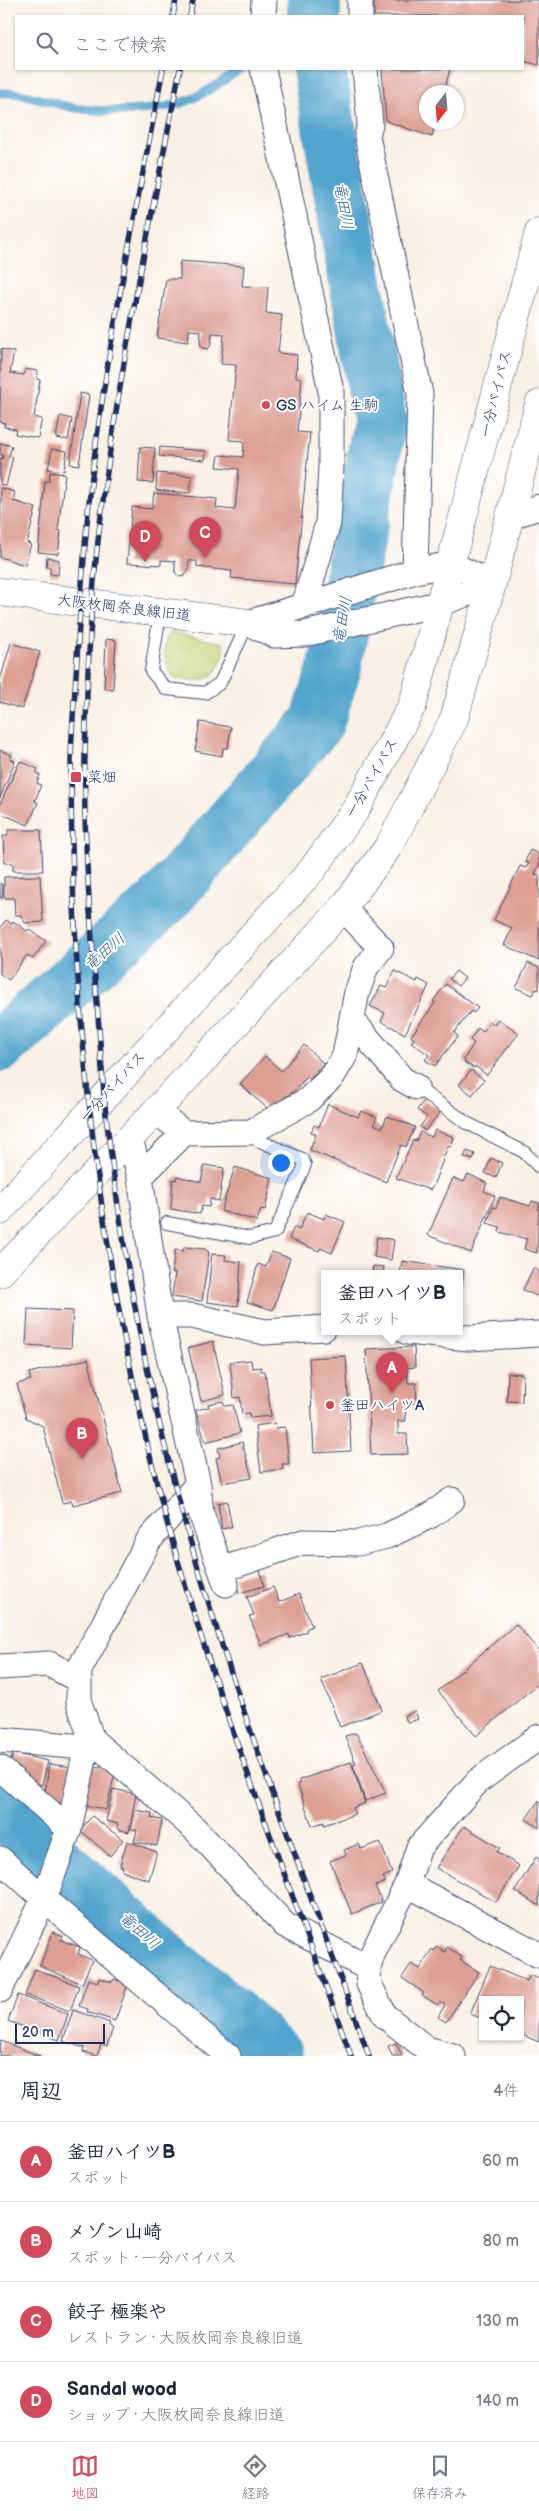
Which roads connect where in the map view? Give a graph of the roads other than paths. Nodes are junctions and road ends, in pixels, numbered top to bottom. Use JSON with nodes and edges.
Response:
{"nodes":[{"id":1,"x":264,"y":0,"type":"edge"},
{"id":2,"x":360,"y":0,"type":"edge"},
{"id":3,"x":263,"y":15,"type":"edge"},
{"id":4,"x":360,"y":15,"type":"edge"},
{"id":5,"x":263,"y":70,"type":"edge"},
{"id":6,"x":365,"y":70,"type":"edge"},
{"id":7,"x":539,"y":232,"type":"edge"},
{"id":8,"x":539,"y":404,"type":"edge"},
{"id":9,"x":539,"y":507,"type":"edge"},
{"id":10,"x":508,"y":517,"type":"junction"},
{"id":11,"x":451,"y":564,"type":"junction"},
{"id":12,"x":406,"y":573,"type":"junction"},
{"id":13,"x":492,"y":584,"type":"junction"},
{"id":14,"x":0,"y":592,"type":"edge"},
{"id":15,"x":442,"y":603,"type":"junction"},
{"id":16,"x":304,"y":606,"type":"junction"},
{"id":17,"x":160,"y":612,"type":"junction"},
{"id":18,"x":248,"y":623,"type":"junction"},
{"id":19,"x":343,"y":908,"type":"junction"},
{"id":20,"x":353,"y":1021,"type":"junction"},
{"id":21,"x":416,"y":1087,"type":"joint"},
{"id":22,"x":156,"y":1111,"type":"junction"},
{"id":23,"x":251,"y":1132,"type":"junction"},
{"id":24,"x":184,"y":1133,"type":"junction"},
{"id":25,"x":130,"y":1138,"type":"junction"},
{"id":26,"x":539,"y":1167,"type":"edge"},
{"id":27,"x":140,"y":1177,"type":"junction"},
{"id":28,"x":0,"y":1211,"type":"edge"},
{"id":29,"x":167,"y":1223,"type":"dead end"},
{"id":30,"x":0,"y":1273,"type":"edge"},
{"id":31,"x":160,"y":1316,"type":"junction"},
{"id":32,"x":321,"y":1328,"type":"edge"},
{"id":33,"x":539,"y":1334,"type":"edge"},
{"id":34,"x":438,"y":1335,"type":"edge"},
{"id":35,"x":198,"y":1484,"type":"junction"},
{"id":36,"x":452,"y":1500,"type":"dead end"},
{"id":37,"x":0,"y":1667,"type":"edge"},
{"id":38,"x":79,"y":1680,"type":"junction"},
{"id":39,"x":539,"y":1737,"type":"edge"},
{"id":40,"x":0,"y":1740,"type":"edge"},
{"id":41,"x":88,"y":1744,"type":"junction"},
{"id":42,"x":0,"y":1768,"type":"edge"},
{"id":43,"x":69,"y":1829,"type":"junction"},
{"id":44,"x":0,"y":1859,"type":"edge"},
{"id":45,"x":407,"y":1884,"type":"junction"},
{"id":46,"x":44,"y":1899,"type":"junction"},
{"id":47,"x":539,"y":1955,"type":"edge"},
{"id":48,"x":368,"y":1968,"type":"junction"},
{"id":49,"x":0,"y":1990,"type":"edge"},
{"id":50,"x":228,"y":2056,"type":"edge"},
{"id":51,"x":453,"y":2056,"type":"edge"}],
"edges":[{"from":1,"to":3,"type":"street"},
{"from":2,"to":4,"type":"street"},
{"from":5,"to":16,"type":"street"},
{"from":6,"to":12,"type":"street"},
{"from":7,"to":11,"type":"main road","name":"一分バイパス"},
{"from":8,"to":10,"type":"main road"},
{"from":9,"to":10,"type":"street"},
{"from":10,"to":13,"type":"main road"},
{"from":11,"to":12,"type":"street","name":"大阪枚岡奈良線旧道"},
{"from":11,"to":13,"type":"street"},
{"from":11,"to":15,"type":"main road","name":"一分バイパス"},
{"from":12,"to":16,"type":"street","name":"大阪枚岡奈良線旧道"},
{"from":13,"to":15,"type":"street","name":"大阪枚岡奈良線旧道"},
{"from":13,"to":19,"type":"main road"},
{"from":14,"to":17,"type":"main road","name":"大阪枚岡奈良線旧道"},
{"from":15,"to":18,"type":"street","name":"大阪枚岡奈良線旧道"},
{"from":15,"to":28,"type":"main road","name":"一分バイパス"},
{"from":16,"to":18,"type":"street","name":"大阪枚岡奈良線旧道"},
{"from":17,"to":18,"type":"main road","name":"大阪枚岡奈良線旧道"},
{"from":17,"to":18,"type":"lane"},
{"from":19,"to":20,"type":"street"},
{"from":19,"to":22,"type":"main road"},
{"from":20,"to":21,"type":"street"},
{"from":20,"to":23,"type":"street"},
{"from":21,"to":26,"type":"lane"},
{"from":22,"to":24,"type":"street"},
{"from":22,"to":25,"type":"main road"},
{"from":23,"to":24,"type":"street"},
{"from":23,"to":29,"type":"lane"},
{"from":24,"to":27,"type":"street"},
{"from":25,"to":27,"type":"street"},
{"from":25,"to":30,"type":"main road"},
{"from":27,"to":31,"type":"street"},
{"from":31,"to":32,"type":"street"},
{"from":31,"to":35,"type":"street"},
{"from":33,"to":34,"type":"street"},
{"from":35,"to":36,"type":"street"},
{"from":35,"to":38,"type":"street"},
{"from":37,"to":38,"type":"street"},
{"from":38,"to":41,"type":"street"},
{"from":39,"to":45,"type":"street"},
{"from":40,"to":41,"type":"street"},
{"from":41,"to":43,"type":"street"},
{"from":41,"to":48,"type":"street"},
{"from":42,"to":43,"type":"street"},
{"from":43,"to":46,"type":"street"},
{"from":44,"to":46,"type":"street"},
{"from":45,"to":47,"type":"street"},
{"from":45,"to":48,"type":"street"},
{"from":46,"to":49,"type":"street"},
{"from":46,"to":50,"type":"street"},
{"from":48,"to":51,"type":"street"}]}
